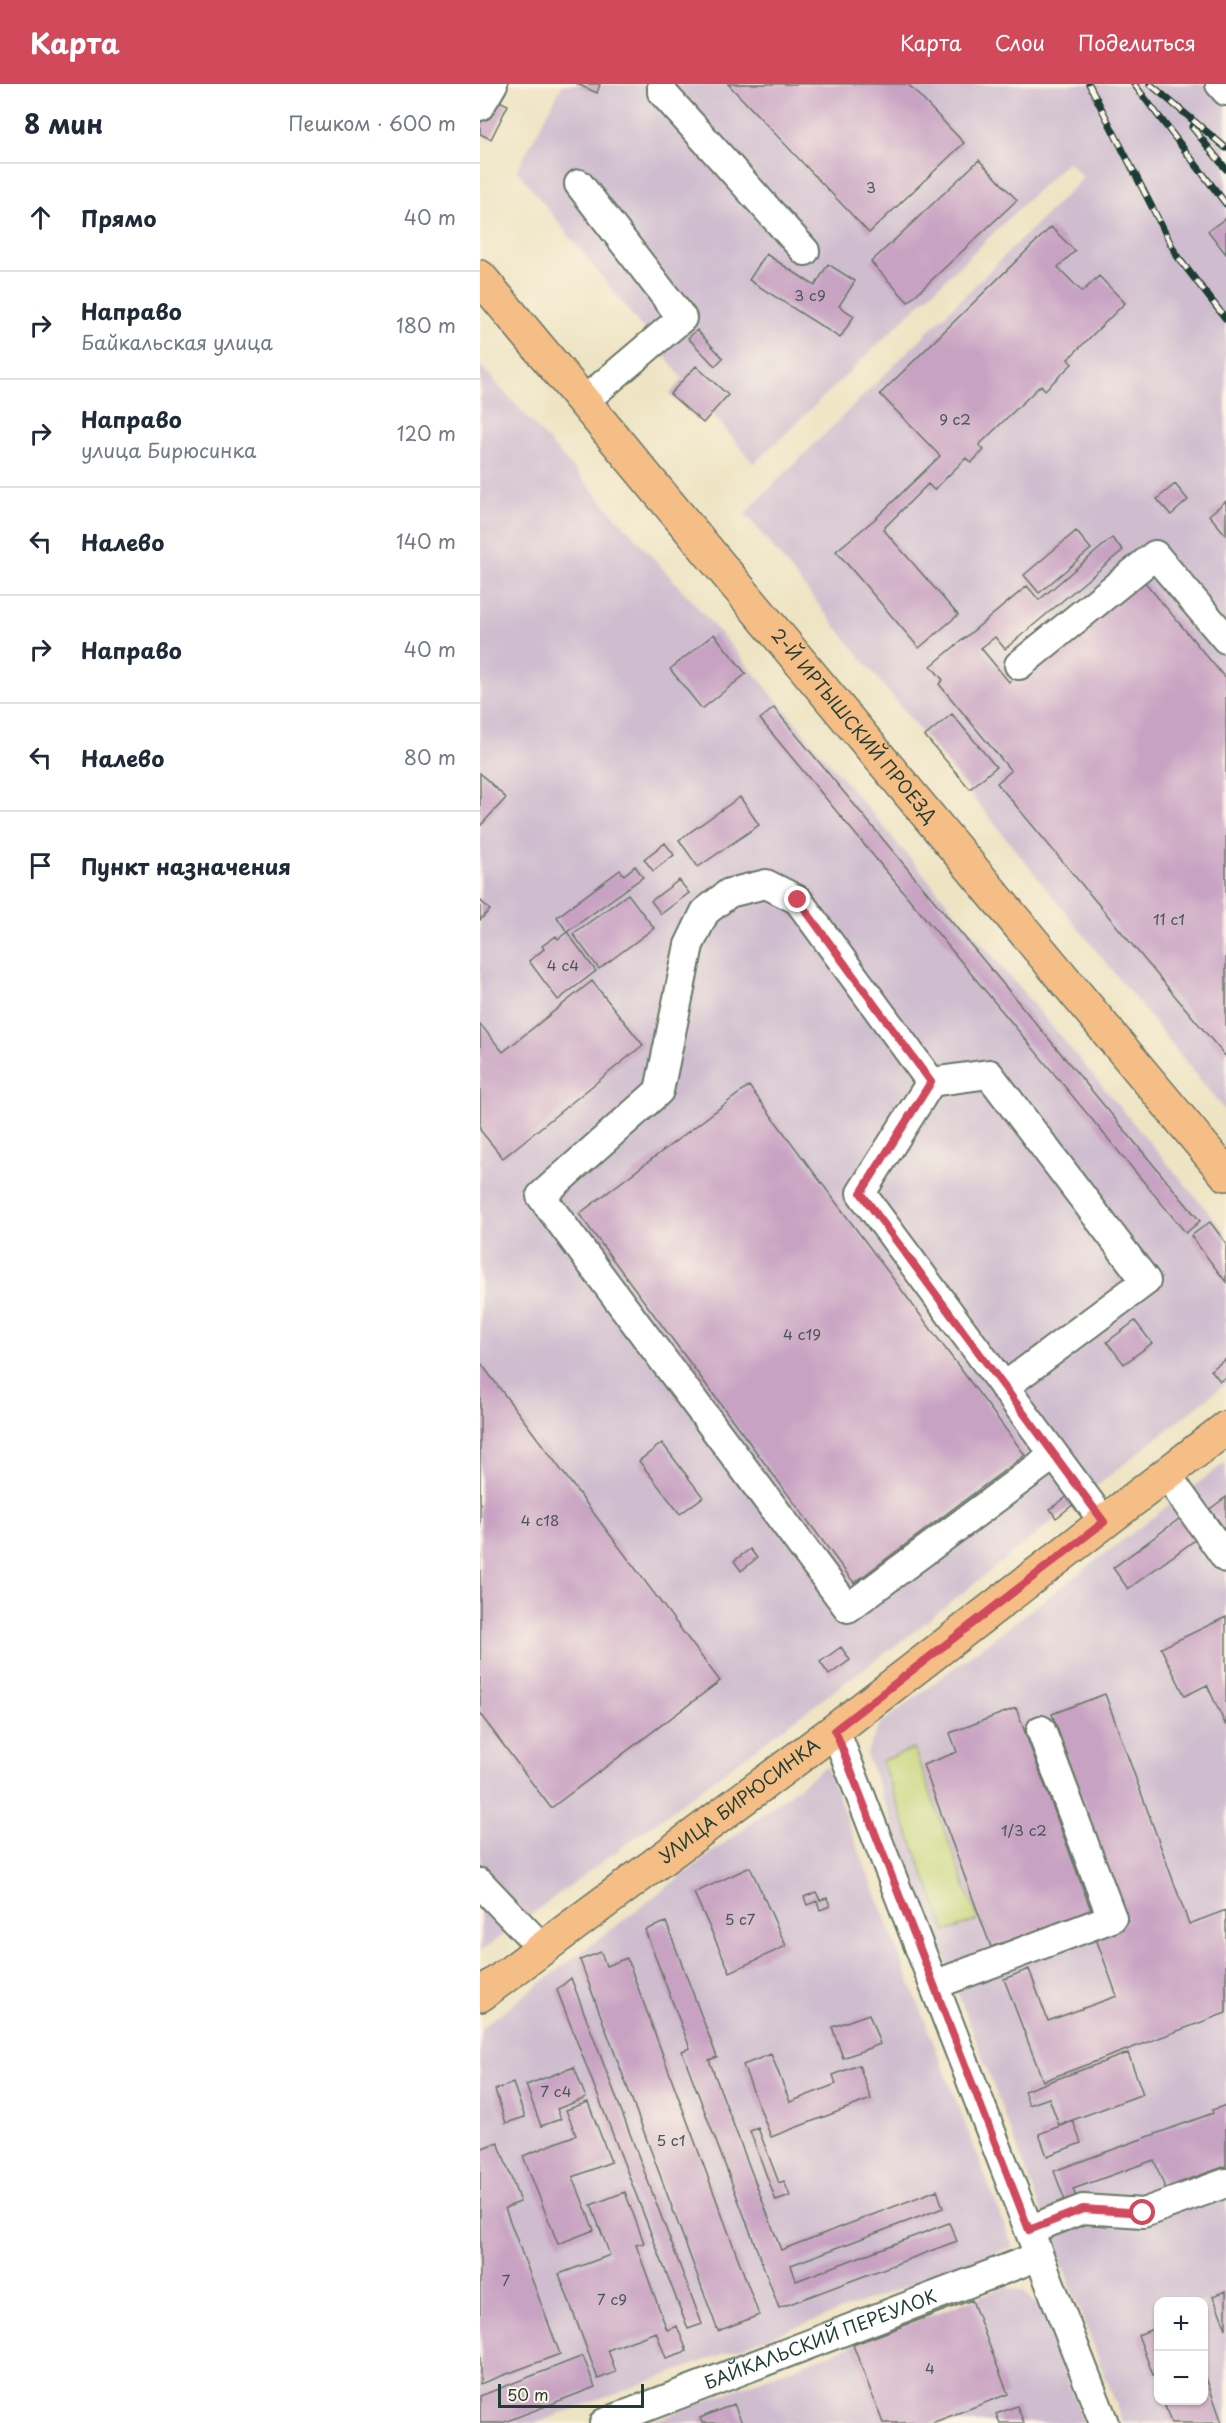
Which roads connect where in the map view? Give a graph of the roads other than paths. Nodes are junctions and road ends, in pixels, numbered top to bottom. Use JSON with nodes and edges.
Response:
{"nodes":[{"id":1,"x":493,"y":84,"type":"edge"},
{"id":2,"x":662,"y":84,"type":"edge"},
{"id":3,"x":1220,"y":84,"type":"edge"},
{"id":4,"x":1226,"y":91,"type":"edge"},
{"id":5,"x":480,"y":106,"type":"edge"},
{"id":6,"x":579,"y":184,"type":"dead end"},
{"id":7,"x":805,"y":251,"type":"dead end"},
{"id":8,"x":480,"y":277,"type":"edge"},
{"id":9,"x":583,"y":402,"type":"junction"},
{"id":10,"x":1226,"y":639,"type":"edge"},
{"id":11,"x":1019,"y":665,"type":"dead end"},
{"id":12,"x":931,"y":1082,"type":"junction"},
{"id":13,"x":1226,"y":1174,"type":"edge"},
{"id":14,"x":1004,"y":1387,"type":"junction"},
{"id":15,"x":1226,"y":1428,"type":"edge"},
{"id":16,"x":1054,"y":1455,"type":"junction"},
{"id":17,"x":1166,"y":1474,"type":"junction"},
{"id":18,"x":1104,"y":1522,"type":"junction"},
{"id":19,"x":1226,"y":1558,"type":"edge"},
{"id":20,"x":835,"y":1730,"type":"junction"},
{"id":21,"x":1041,"y":1730,"type":"dead end"},
{"id":22,"x":480,"y":1883,"type":"edge"},
{"id":23,"x":542,"y":1948,"type":"junction"},
{"id":24,"x":934,"y":1985,"type":"junction"},
{"id":25,"x":480,"y":1995,"type":"edge"},
{"id":26,"x":1226,"y":2183,"type":"edge"},
{"id":27,"x":1034,"y":2243,"type":"junction"},
{"id":28,"x":604,"y":2423,"type":"edge"},
{"id":29,"x":1104,"y":2423,"type":"edge"}],
"edges":[{"from":1,"to":5,"type":"street"},
{"from":2,"to":7,"type":"street"},
{"from":3,"to":4,"type":"street"},
{"from":6,"to":9,"type":"street"},
{"from":8,"to":9,"type":"main road","name":"2-Й ИРТЫШСКИЙ ПРОЕЗД"},
{"from":9,"to":13,"type":"main road","name":"2-Й ИРТЫШСКИЙ ПРОЕЗД"},
{"from":10,"to":11,"type":"street"},
{"from":12,"to":14,"type":"street"},
{"from":12,"to":14,"type":"street"},
{"from":12,"to":16,"type":"street"},
{"from":14,"to":16,"type":"street"},
{"from":15,"to":17,"type":"main road","name":"УЛИЦА БИРЮСИНКА"},
{"from":16,"to":18,"type":"street"},
{"from":17,"to":18,"type":"main road","name":"УЛИЦА БИРЮСИНКА"},
{"from":17,"to":19,"type":"street"},
{"from":18,"to":20,"type":"main road","name":"УЛИЦА БИРЮСИНКА"},
{"from":20,"to":23,"type":"main road","name":"УЛИЦА БИРЮСИНКА"},
{"from":20,"to":24,"type":"street"},
{"from":21,"to":24,"type":"street"},
{"from":22,"to":23,"type":"street"},
{"from":23,"to":25,"type":"main road","name":"УЛИЦА БИРЮСИНКА"},
{"from":24,"to":27,"type":"street"},
{"from":26,"to":27,"type":"street","name":"БАЙКАЛЬСКИЙ ПЕРЕУЛОК"},
{"from":27,"to":28,"type":"street","name":"БАЙКАЛЬСКИЙ ПЕРЕУЛОК"},
{"from":27,"to":29,"type":"street"}]}
